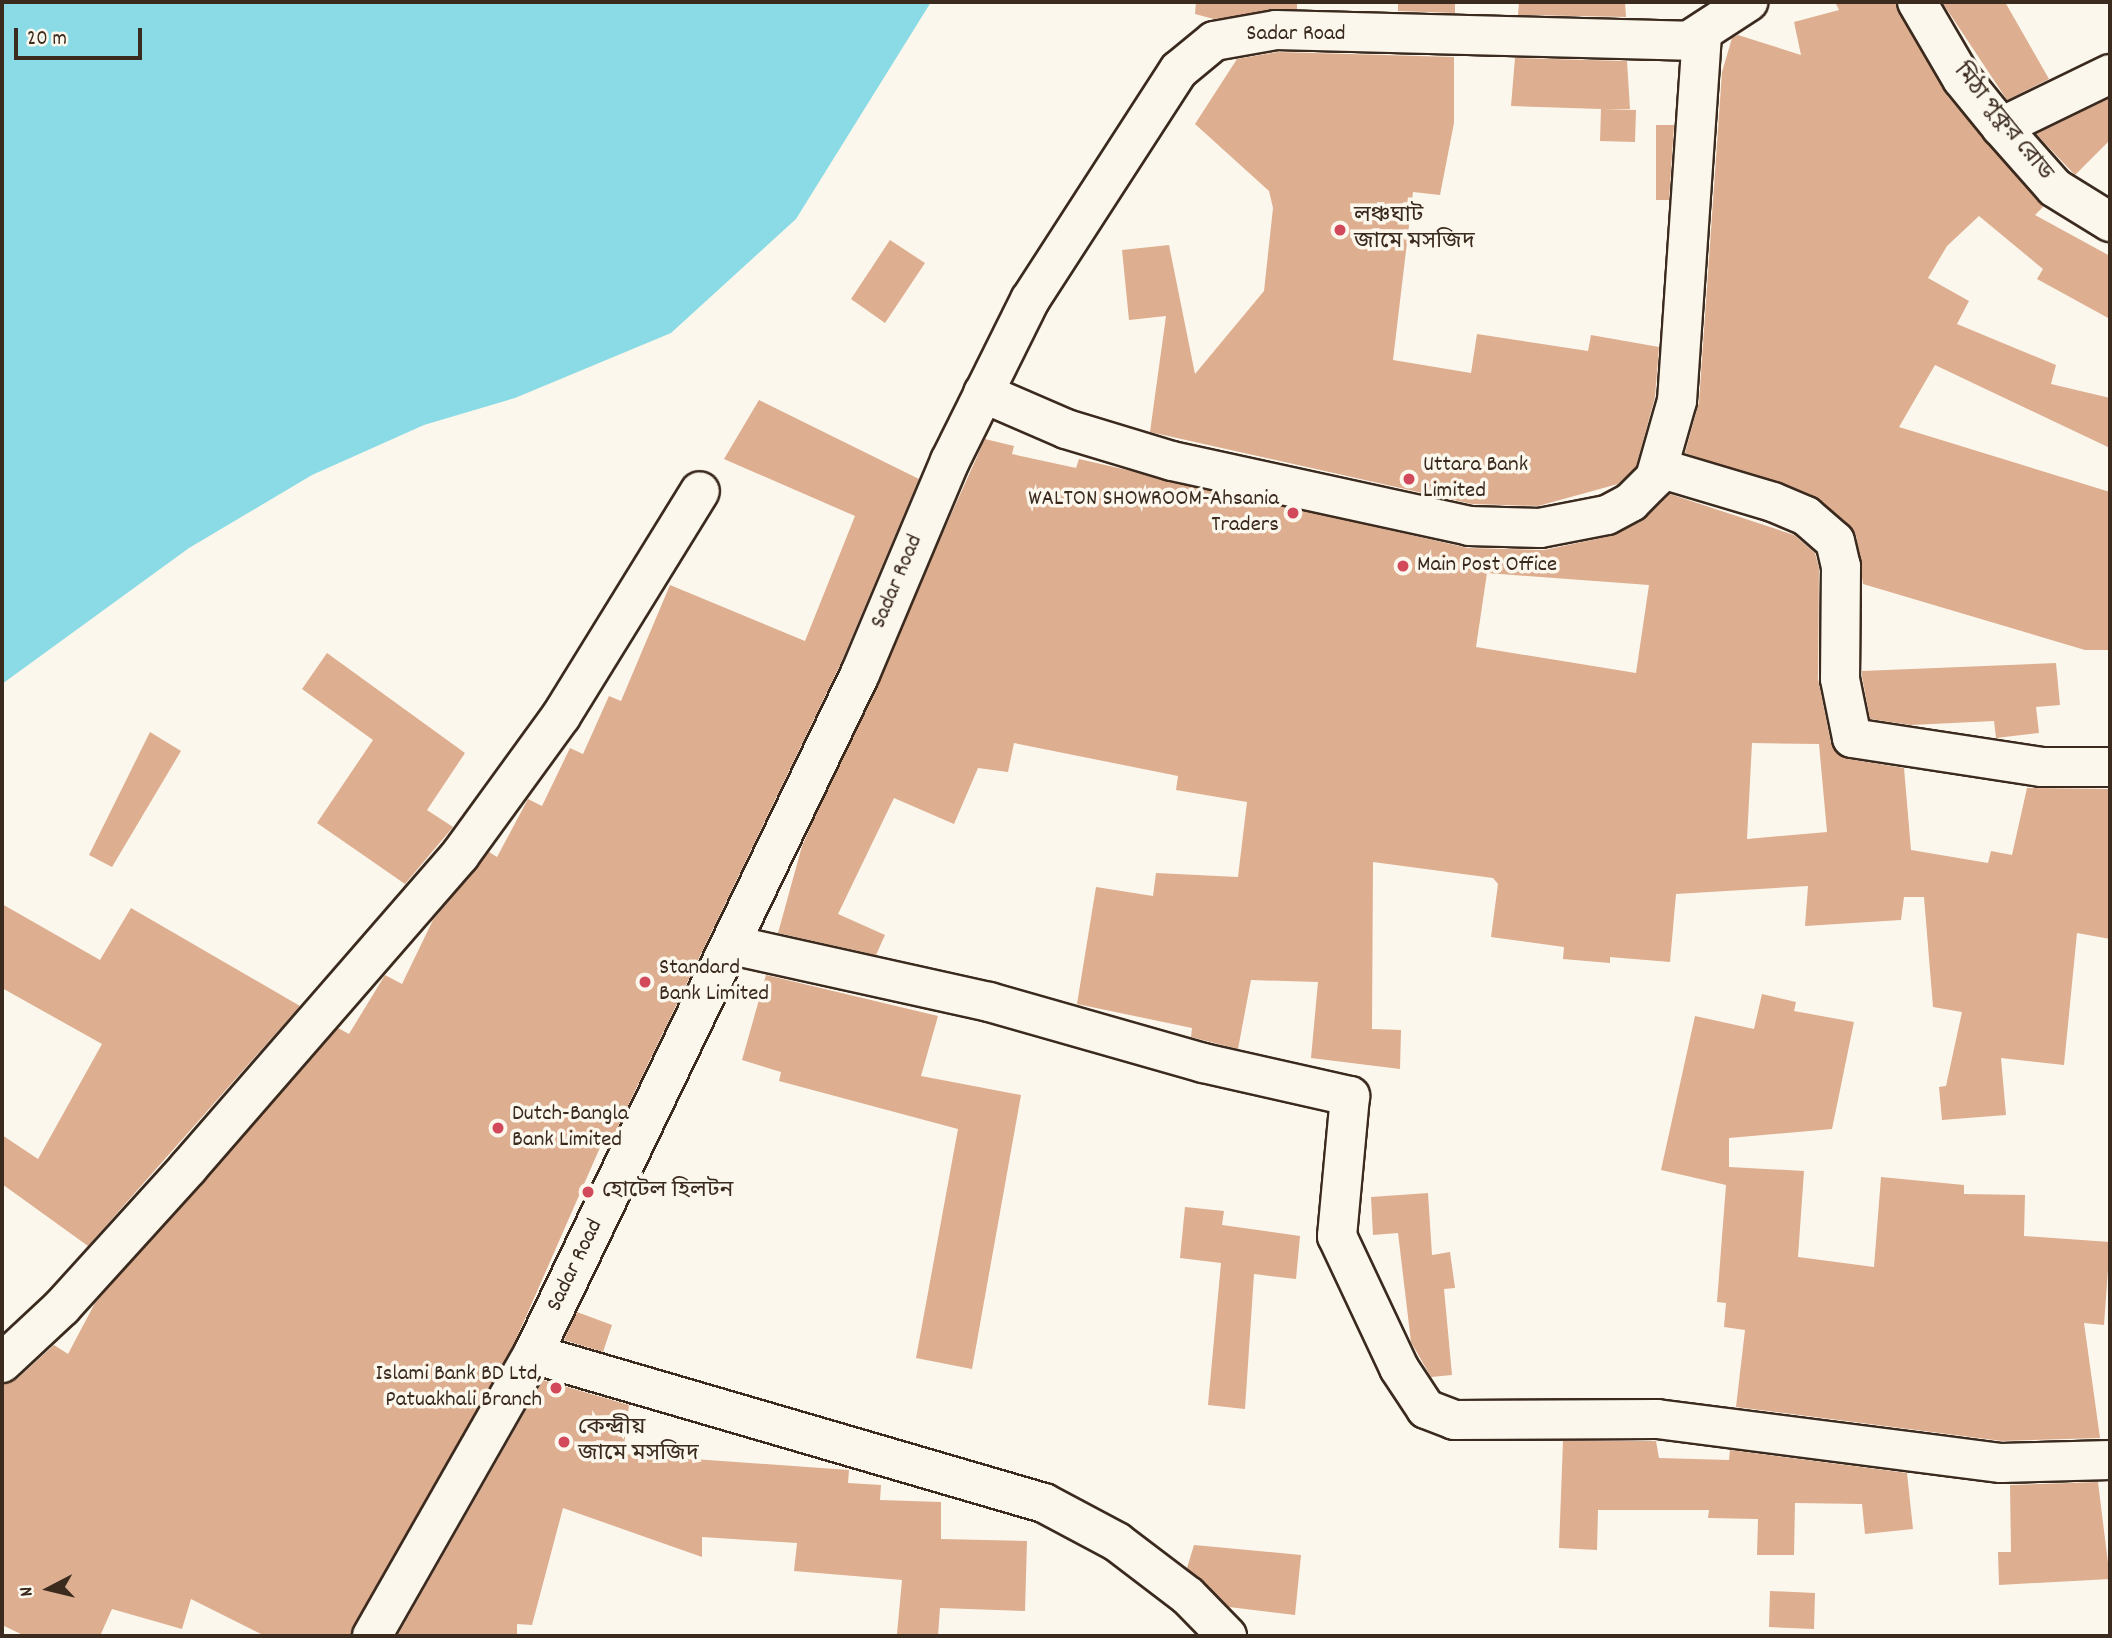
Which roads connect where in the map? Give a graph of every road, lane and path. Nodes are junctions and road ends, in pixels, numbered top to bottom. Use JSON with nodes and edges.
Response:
{"nodes":[{"id":1,"x":1748,"y":2,"type":"edge"},
{"id":2,"x":1917,"y":2,"type":"edge"},
{"id":3,"x":1702,"y":37,"type":"junction"},
{"id":4,"x":2110,"y":74,"type":"edge"},
{"id":5,"x":2001,"y":127,"type":"junction"},
{"id":6,"x":2110,"y":222,"type":"edge"},
{"id":7,"x":983,"y":393,"type":"junction"},
{"id":8,"x":1659,"y":468,"type":"junction"},
{"id":9,"x":700,"y":491,"type":"dead end"},
{"id":10,"x":2110,"y":767,"type":"edge"},
{"id":11,"x":732,"y":945,"type":"junction"},
{"id":12,"x":533,"y":1354,"type":"junction"},
{"id":13,"x":2,"y":1363,"type":"edge"},
{"id":14,"x":2110,"y":1460,"type":"edge"},
{"id":15,"x":372,"y":1636,"type":"edge"},
{"id":16,"x":1227,"y":1636,"type":"edge"}],
"edges":[{"from":1,"to":3,"type":"street"},
{"from":2,"to":5,"type":"street","name":"মিঠা পুকুর রোড"},
{"from":3,"to":7,"type":"street","name":"Sadar Road"},
{"from":3,"to":8,"type":"street"},
{"from":4,"to":5,"type":"street"},
{"from":5,"to":6,"type":"street","name":"মিঠা পুকুর রোড"},
{"from":7,"to":8,"type":"street"},
{"from":7,"to":11,"type":"street","name":"Sadar Road"},
{"from":8,"to":10,"type":"street"},
{"from":9,"to":13,"type":"street"},
{"from":11,"to":12,"type":"street","name":"Sadar Road"},
{"from":11,"to":14,"type":"street"},
{"from":12,"to":15,"type":"street","name":"Sadar Road"},
{"from":12,"to":16,"type":"street"}]}
